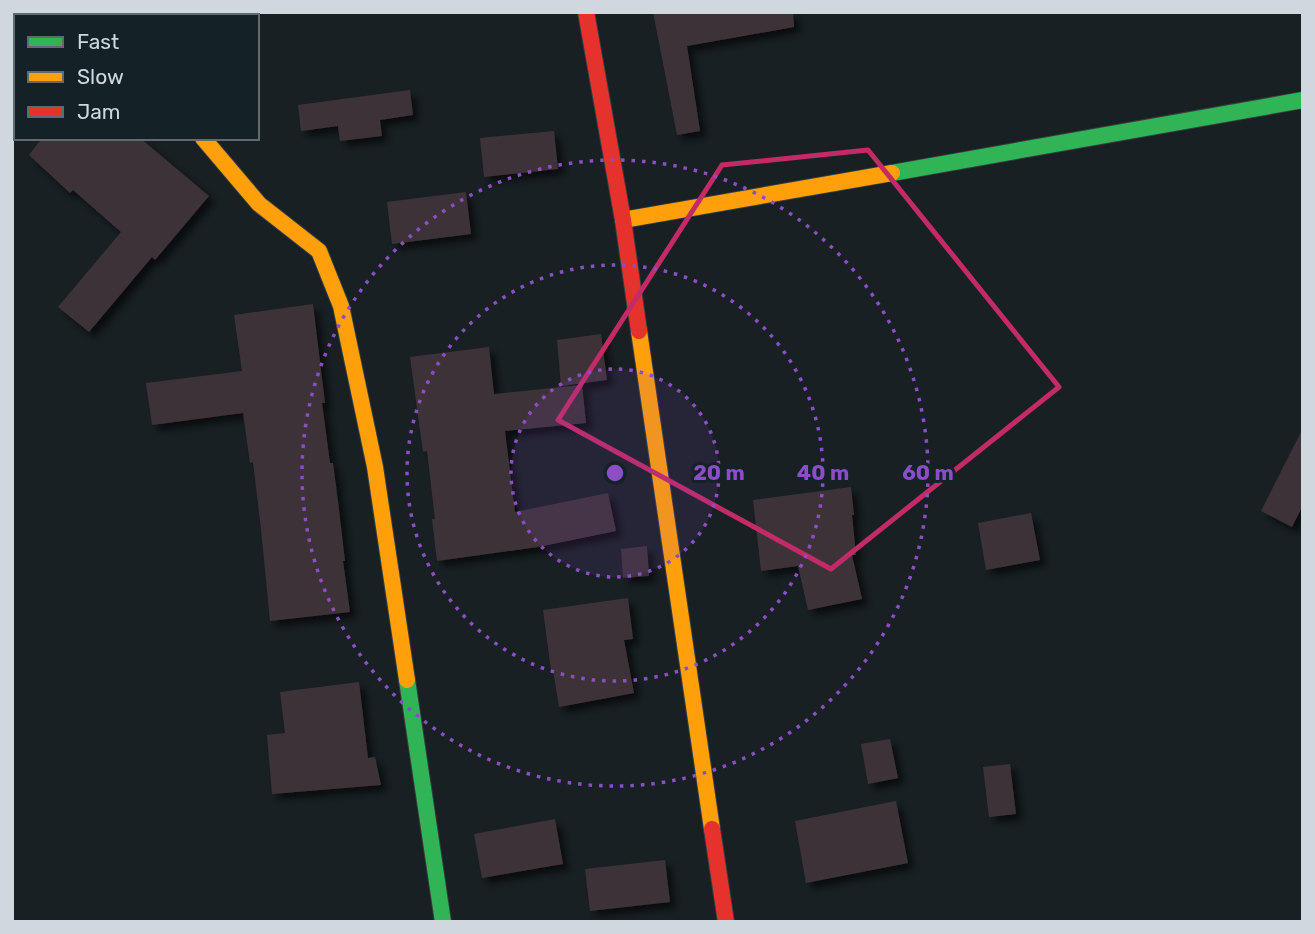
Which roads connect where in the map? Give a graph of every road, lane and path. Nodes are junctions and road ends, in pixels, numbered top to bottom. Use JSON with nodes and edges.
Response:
{"nodes":[{"id":1,"x":586,"y":12,"type":"edge"},
{"id":2,"x":1303,"y":100,"type":"edge"},
{"id":3,"x":205,"y":140,"type":"edge"},
{"id":4,"x":623,"y":220,"type":"junction"},
{"id":5,"x":443,"y":922,"type":"edge"},
{"id":6,"x":726,"y":922,"type":"edge"}],
"edges":[{"from":1,"to":4,"type":"street"},
{"from":2,"to":4,"type":"street"},
{"from":3,"to":5,"type":"street"},
{"from":4,"to":6,"type":"street"}]}
